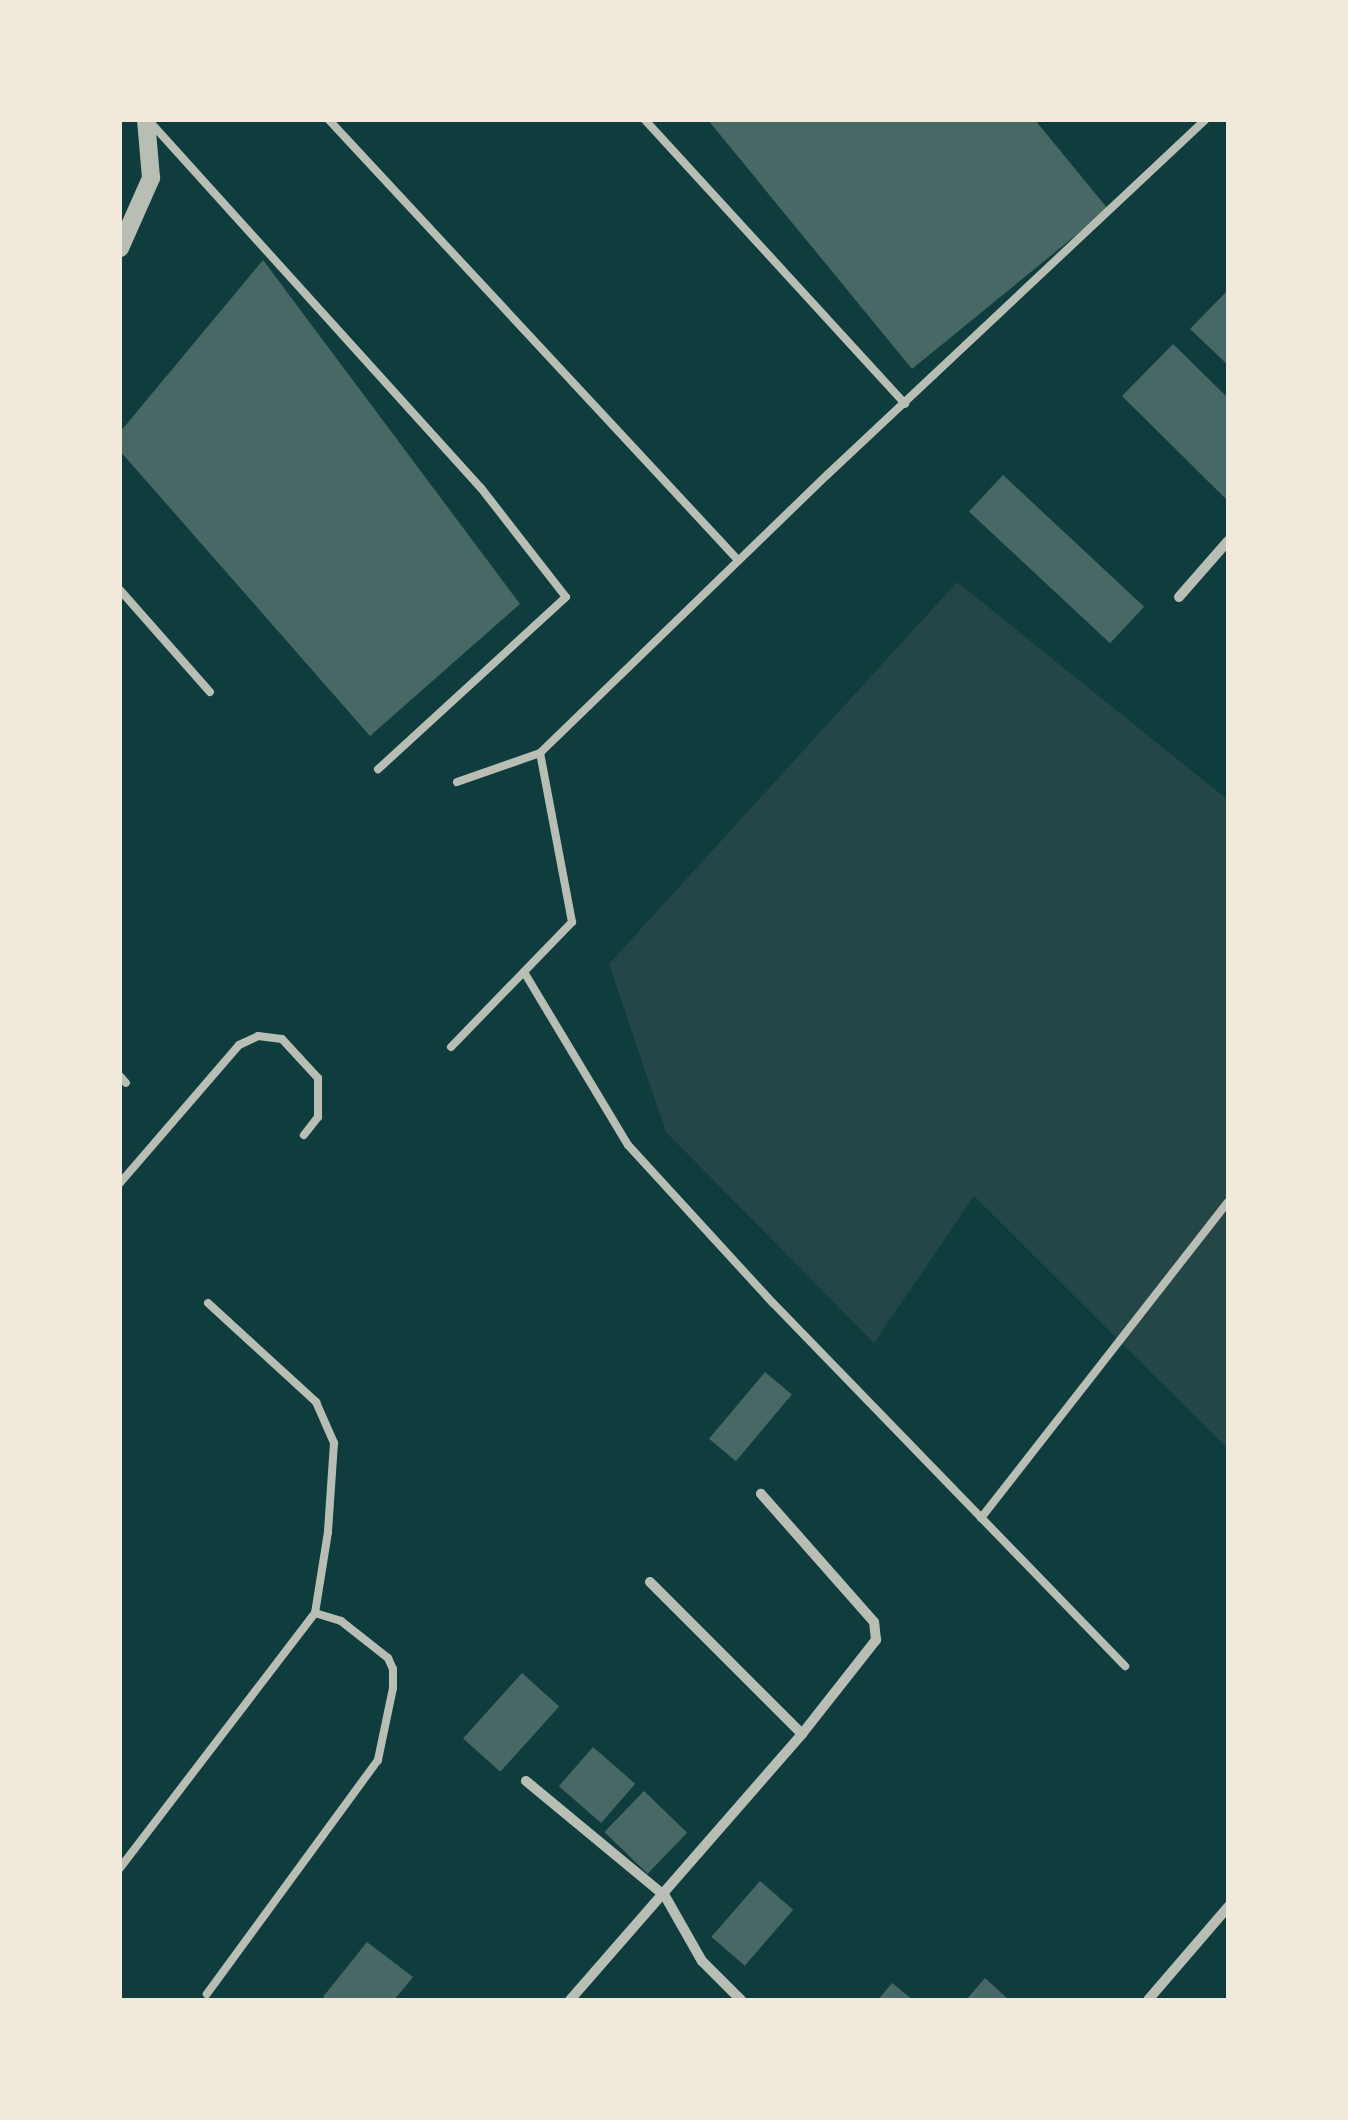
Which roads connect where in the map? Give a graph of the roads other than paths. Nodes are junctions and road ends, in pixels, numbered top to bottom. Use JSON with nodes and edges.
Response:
{"nodes":[{"id":1,"x":147,"y":120,"type":"edge"},
{"id":2,"x":329,"y":120,"type":"edge"},
{"id":3,"x":646,"y":120,"type":"edge"},
{"id":4,"x":1205,"y":120,"type":"edge"},
{"id":5,"x":120,"y":248,"type":"edge"},
{"id":6,"x":904,"y":404,"type":"junction"},
{"id":7,"x":1228,"y":540,"type":"edge"},
{"id":8,"x":738,"y":560,"type":"junction"},
{"id":9,"x":120,"y":590,"type":"edge"},
{"id":10,"x":1179,"y":597,"type":"dead end"},
{"id":11,"x":210,"y":692,"type":"dead end"},
{"id":12,"x":540,"y":754,"type":"junction"},
{"id":13,"x":378,"y":770,"type":"dead end"},
{"id":14,"x":457,"y":782,"type":"dead end"},
{"id":15,"x":524,"y":972,"type":"junction"},
{"id":16,"x":452,"y":1047,"type":"dead end"},
{"id":17,"x":304,"y":1135,"type":"dead end"},
{"id":18,"x":120,"y":1183,"type":"edge"},
{"id":19,"x":1228,"y":1202,"type":"edge"},
{"id":20,"x":208,"y":1302,"type":"dead end"},
{"id":21,"x":761,"y":1494,"type":"dead end"},
{"id":22,"x":981,"y":1518,"type":"junction"},
{"id":23,"x":650,"y":1582,"type":"dead end"},
{"id":24,"x":315,"y":1613,"type":"junction"},
{"id":25,"x":1125,"y":1666,"type":"dead end"},
{"id":26,"x":802,"y":1734,"type":"junction"},
{"id":27,"x":526,"y":1781,"type":"dead end"},
{"id":28,"x":120,"y":1868,"type":"edge"},
{"id":29,"x":665,"y":1896,"type":"junction"},
{"id":30,"x":1228,"y":1907,"type":"edge"},
{"id":31,"x":207,"y":1994,"type":"dead end"},
{"id":32,"x":570,"y":2000,"type":"edge"},
{"id":33,"x":741,"y":2000,"type":"edge"},
{"id":34,"x":1148,"y":2000,"type":"edge"}],
"edges":[{"from":1,"to":5,"type":"street"},
{"from":1,"to":13,"type":"lane"},
{"from":2,"to":8,"type":"lane"},
{"from":3,"to":6,"type":"lane"},
{"from":4,"to":6,"type":"lane"},
{"from":6,"to":8,"type":"lane"},
{"from":7,"to":10,"type":"street"},
{"from":8,"to":12,"type":"lane"},
{"from":9,"to":11,"type":"lane"},
{"from":12,"to":14,"type":"lane"},
{"from":12,"to":15,"type":"lane"},
{"from":15,"to":16,"type":"lane"},
{"from":15,"to":22,"type":"lane"},
{"from":17,"to":18,"type":"lane"},
{"from":19,"to":22,"type":"lane"},
{"from":20,"to":24,"type":"lane"},
{"from":21,"to":26,"type":"street"},
{"from":22,"to":25,"type":"lane"},
{"from":23,"to":26,"type":"street"},
{"from":24,"to":28,"type":"lane"},
{"from":24,"to":31,"type":"lane"},
{"from":26,"to":29,"type":"street"},
{"from":27,"to":29,"type":"street"},
{"from":29,"to":32,"type":"street"},
{"from":29,"to":33,"type":"street"},
{"from":30,"to":34,"type":"street"}]}
